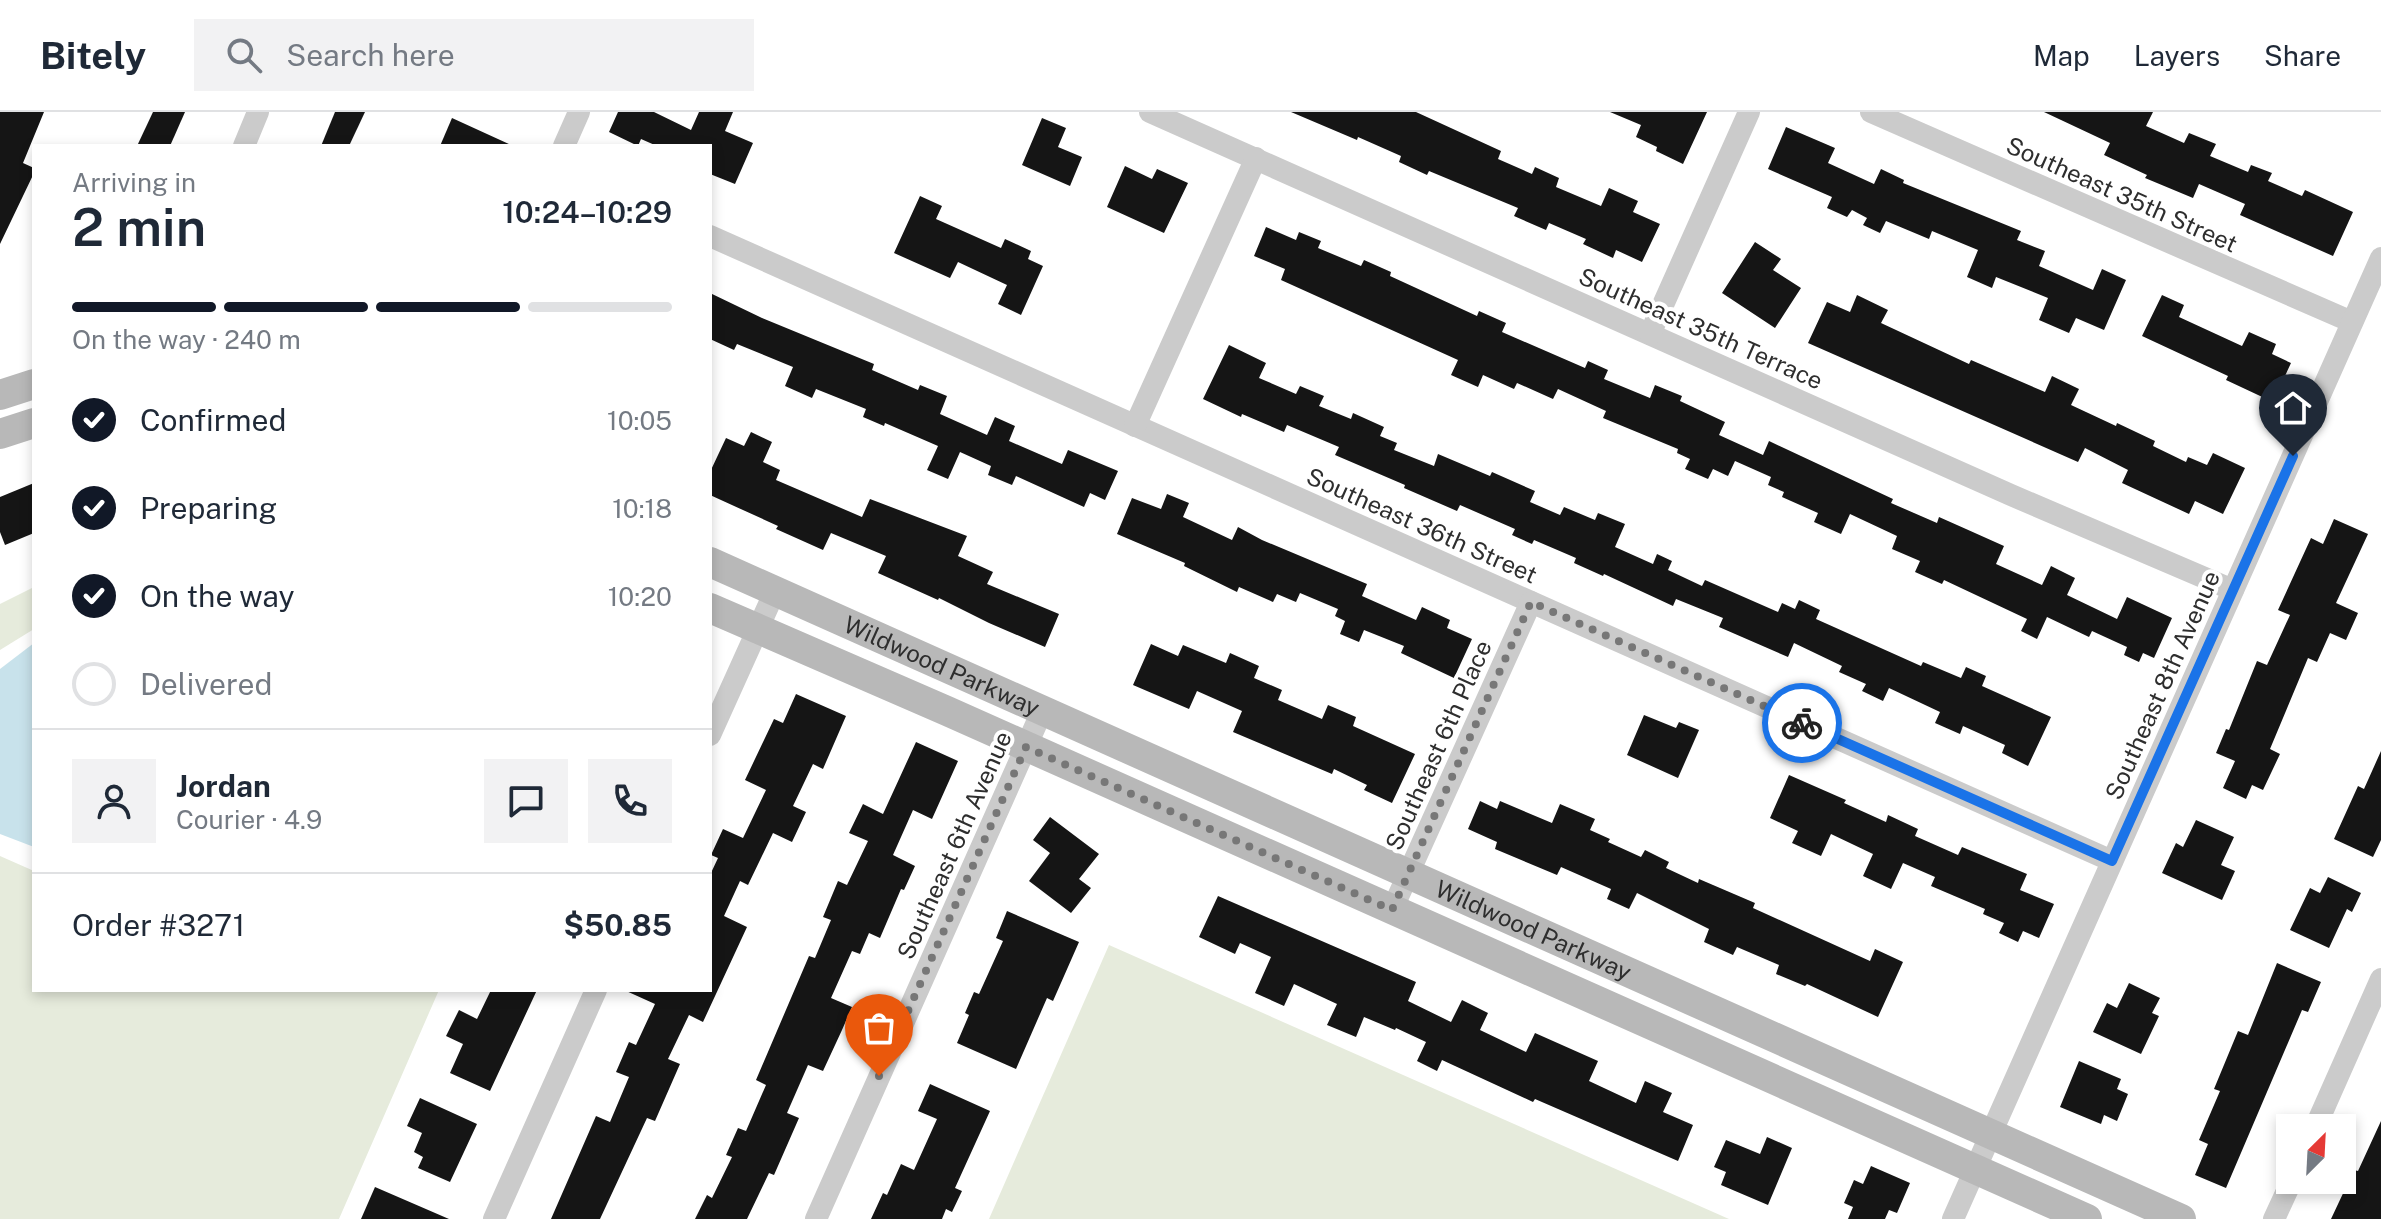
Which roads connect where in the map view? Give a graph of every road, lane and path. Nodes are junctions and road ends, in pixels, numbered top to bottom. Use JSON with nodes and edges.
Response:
{"nodes":[{"id":1,"x":258,"y":112,"type":"edge"},
{"id":2,"x":579,"y":112,"type":"edge"},
{"id":3,"x":1150,"y":112,"type":"edge"},
{"id":4,"x":1749,"y":112,"type":"edge"},
{"id":5,"x":1871,"y":112,"type":"edge"},
{"id":6,"x":245,"y":144,"type":"edge"},
{"id":7,"x":565,"y":144,"type":"edge"},
{"id":8,"x":1256,"y":158,"type":"junction"},
{"id":9,"x":712,"y":237,"type":"edge"},
{"id":10,"x":2381,"y":258,"type":"edge"},
{"id":11,"x":2352,"y":322,"type":"junction"},
{"id":12,"x":1650,"y":334,"type":"junction"},
{"id":13,"x":32,"y":385,"type":"edge"},
{"id":14,"x":0,"y":395,"type":"edge"},
{"id":15,"x":32,"y":424,"type":"edge"},
{"id":16,"x":1135,"y":426,"type":"junction"},
{"id":17,"x":0,"y":434,"type":"edge"},
{"id":18,"x":712,"y":563,"type":"edge"},
{"id":19,"x":2233,"y":590,"type":"junction"},
{"id":20,"x":775,"y":591,"type":"junction"},
{"id":21,"x":1531,"y":602,"type":"junction"},
{"id":22,"x":712,"y":609,"type":"edge"},
{"id":23,"x":757,"y":629,"type":"junction"},
{"id":24,"x":1042,"y":711,"type":"junction"},
{"id":25,"x":712,"y":730,"type":"edge"},
{"id":26,"x":1026,"y":747,"type":"junction"},
{"id":27,"x":2112,"y":861,"type":"junction"},
{"id":28,"x":1408,"y":875,"type":"junction"},
{"id":29,"x":1392,"y":910,"type":"junction"},
{"id":30,"x":2381,"y":979,"type":"edge"},
{"id":31,"x":595,"y":992,"type":"edge"},
{"id":32,"x":2321,"y":1114,"type":"edge"},
{"id":33,"x":1990,"y":1134,"type":"junction"},
{"id":34,"x":1975,"y":1169,"type":"junction"},
{"id":35,"x":2286,"y":1194,"type":"edge"},
{"id":36,"x":494,"y":1219,"type":"edge"},
{"id":37,"x":816,"y":1219,"type":"edge"},
{"id":38,"x":1953,"y":1219,"type":"edge"},
{"id":39,"x":2087,"y":1219,"type":"edge"},
{"id":40,"x":2181,"y":1219,"type":"edge"},
{"id":41,"x":2274,"y":1219,"type":"edge"}],
"edges":[{"from":1,"to":6,"type":"street"},
{"from":2,"to":7,"type":"street"},
{"from":3,"to":8,"type":"street","name":"Southeast 35th Terrace"},
{"from":4,"to":12,"type":"street"},
{"from":5,"to":11,"type":"street","name":"Southeast 35th Street"},
{"from":8,"to":12,"type":"street","name":"Southeast 35th Terrace"},
{"from":8,"to":16,"type":"street"},
{"from":9,"to":16,"type":"street","name":"Southeast 36th Street"},
{"from":10,"to":11,"type":"street","name":"Southeast 8th Avenue"},
{"from":11,"to":19,"type":"street","name":"Southeast 8th Avenue"},
{"from":12,"to":19,"type":"street","name":"Southeast 35th Terrace"},
{"from":13,"to":14,"type":"street"},
{"from":15,"to":17,"type":"street"},
{"from":16,"to":21,"type":"street","name":"Southeast 36th Street"},
{"from":18,"to":20,"type":"street","name":"Wildwood Parkway"},
{"from":19,"to":27,"type":"street","name":"Southeast 8th Avenue"},
{"from":20,"to":23,"type":"street"},
{"from":20,"to":24,"type":"street","name":"Wildwood Parkway"},
{"from":21,"to":27,"type":"street","name":"Southeast 36th Street"},
{"from":21,"to":28,"type":"street","name":"Southeast 6th Place"},
{"from":22,"to":23,"type":"street","name":"Wildwood Parkway"},
{"from":23,"to":25,"type":"street"},
{"from":23,"to":26,"type":"street","name":"Wildwood Parkway"},
{"from":24,"to":26,"type":"street","name":"Southeast 6th Avenue"},
{"from":24,"to":28,"type":"street","name":"Wildwood Parkway"},
{"from":26,"to":29,"type":"street","name":"Wildwood Parkway"},
{"from":26,"to":37,"type":"street","name":"Southeast 6th Avenue"},
{"from":27,"to":33,"type":"street","name":"Southeast 8th Avenue"},
{"from":28,"to":29,"type":"street","name":"Southeast 6th Place"},
{"from":28,"to":33,"type":"street","name":"Wildwood Parkway"},
{"from":29,"to":34,"type":"street","name":"Wildwood Parkway"},
{"from":30,"to":32,"type":"street"},
{"from":31,"to":36,"type":"street"},
{"from":33,"to":34,"type":"street","name":"Southeast 8th Avenue"},
{"from":33,"to":40,"type":"street","name":"Wildwood Parkway"},
{"from":34,"to":38,"type":"street"},
{"from":34,"to":39,"type":"street","name":"Wildwood Parkway"},
{"from":35,"to":41,"type":"street"}]}
